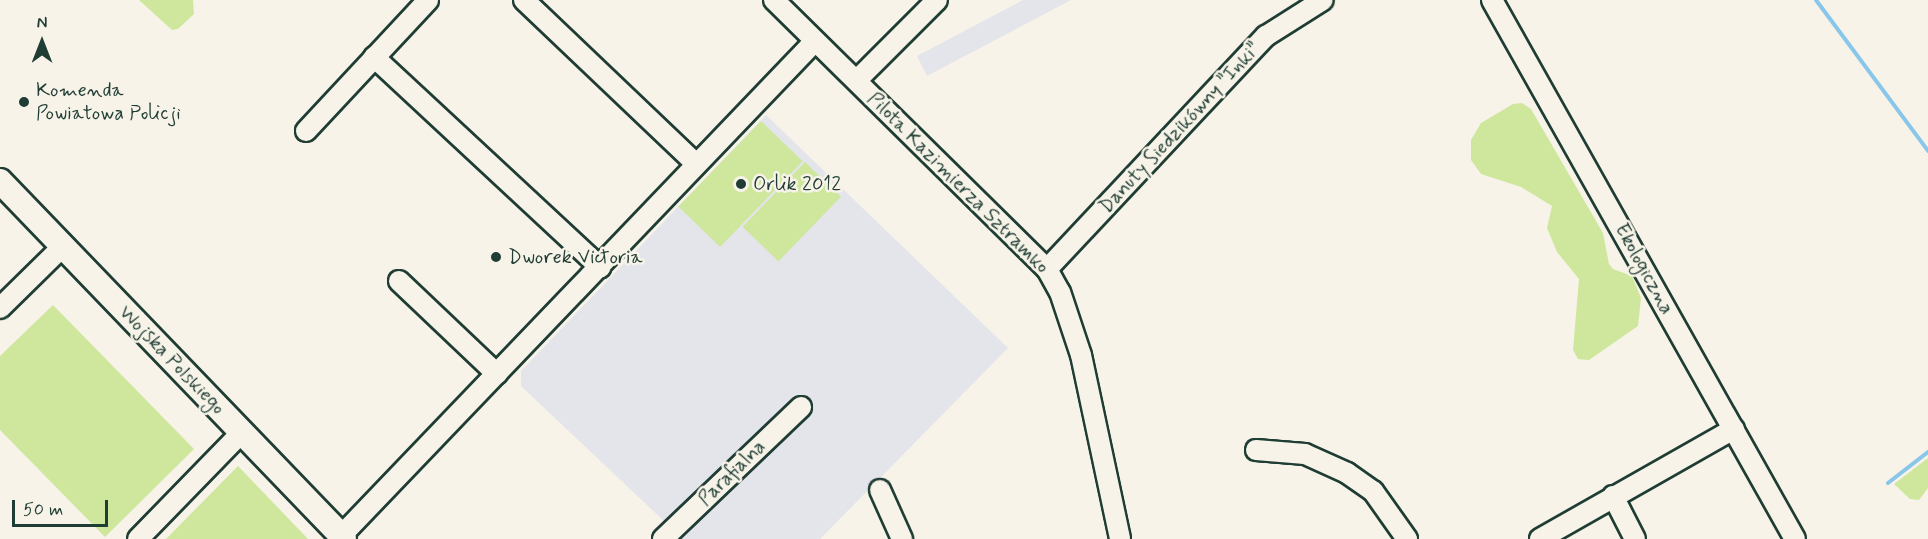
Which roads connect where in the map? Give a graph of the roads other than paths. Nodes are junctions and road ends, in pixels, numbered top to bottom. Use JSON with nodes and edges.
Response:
{"nodes":[{"id":1,"x":428,"y":0,"type":"edge"},
{"id":2,"x":524,"y":0,"type":"edge"},
{"id":3,"x":774,"y":0,"type":"edge"},
{"id":4,"x":937,"y":0,"type":"edge"},
{"id":5,"x":1323,"y":0,"type":"edge"},
{"id":6,"x":1492,"y":0,"type":"edge"},
{"id":7,"x":814,"y":41,"type":"junction"},
{"id":8,"x":374,"y":57,"type":"junction"},
{"id":9,"x":857,"y":80,"type":"junction"},
{"id":10,"x":306,"y":131,"type":"dead end"},
{"id":11,"x":696,"y":165,"type":"junction"},
{"id":12,"x":0,"y":181,"type":"edge"},
{"id":13,"x":63,"y":246,"type":"junction"},
{"id":14,"x":600,"y":267,"type":"junction"},
{"id":15,"x":1047,"y":269,"type":"junction"},
{"id":16,"x":399,"y":281,"type":"dead end"},
{"id":17,"x":0,"y":308,"type":"edge"},
{"id":18,"x":497,"y":374,"type":"junction"},
{"id":19,"x":801,"y":407,"type":"dead end"},
{"id":20,"x":1734,"y":429,"type":"junction"},
{"id":21,"x":242,"y":432,"type":"junction"},
{"id":22,"x":1256,"y":450,"type":"dead end"},
{"id":23,"x":880,"y":490,"type":"dead end"},
{"id":24,"x":1613,"y":496,"type":"junction"},
{"id":25,"x":343,"y":538,"type":"edge"},
{"id":26,"x":138,"y":539,"type":"edge"},
{"id":27,"x":663,"y":539,"type":"edge"},
{"id":28,"x":902,"y":539,"type":"edge"},
{"id":29,"x":1120,"y":539,"type":"edge"},
{"id":30,"x":1407,"y":539,"type":"edge"},
{"id":31,"x":1540,"y":539,"type":"edge"},
{"id":32,"x":1635,"y":539,"type":"edge"},
{"id":33,"x":1795,"y":539,"type":"edge"}],
"edges":[{"from":1,"to":8,"type":"street"},
{"from":2,"to":11,"type":"street"},
{"from":3,"to":7,"type":"street","name":"Pilota Kazimierza Sztramko"},
{"from":4,"to":9,"type":"street"},
{"from":5,"to":15,"type":"street","name":"Danuty Siedzikówny ”Inki”"},
{"from":6,"to":20,"type":"street","name":"Ekologiczna"},
{"from":7,"to":9,"type":"street","name":"Pilota Kazimierza Sztramko"},
{"from":7,"to":11,"type":"street"},
{"from":8,"to":10,"type":"street"},
{"from":8,"to":14,"type":"street"},
{"from":9,"to":15,"type":"street","name":"Pilota Kazimierza Sztramko"},
{"from":11,"to":14,"type":"street"},
{"from":12,"to":13,"type":"main road","name":"Wojska Polskiego"},
{"from":13,"to":17,"type":"street"},
{"from":13,"to":21,"type":"main road","name":"Wojska Polskiego"},
{"from":14,"to":18,"type":"street"},
{"from":15,"to":29,"type":"street","name":"Pilota Kazimierza Sztramko"},
{"from":16,"to":18,"type":"street"},
{"from":18,"to":25,"type":"street"},
{"from":19,"to":27,"type":"street","name":"Parafialna"},
{"from":20,"to":24,"type":"street"},
{"from":20,"to":33,"type":"street","name":"Ekologiczna"},
{"from":21,"to":25,"type":"main road","name":"Wojska Polskiego"},
{"from":21,"to":26,"type":"street"},
{"from":22,"to":30,"type":"street"},
{"from":23,"to":28,"type":"street"},
{"from":24,"to":31,"type":"street"},
{"from":24,"to":32,"type":"street"}]}
